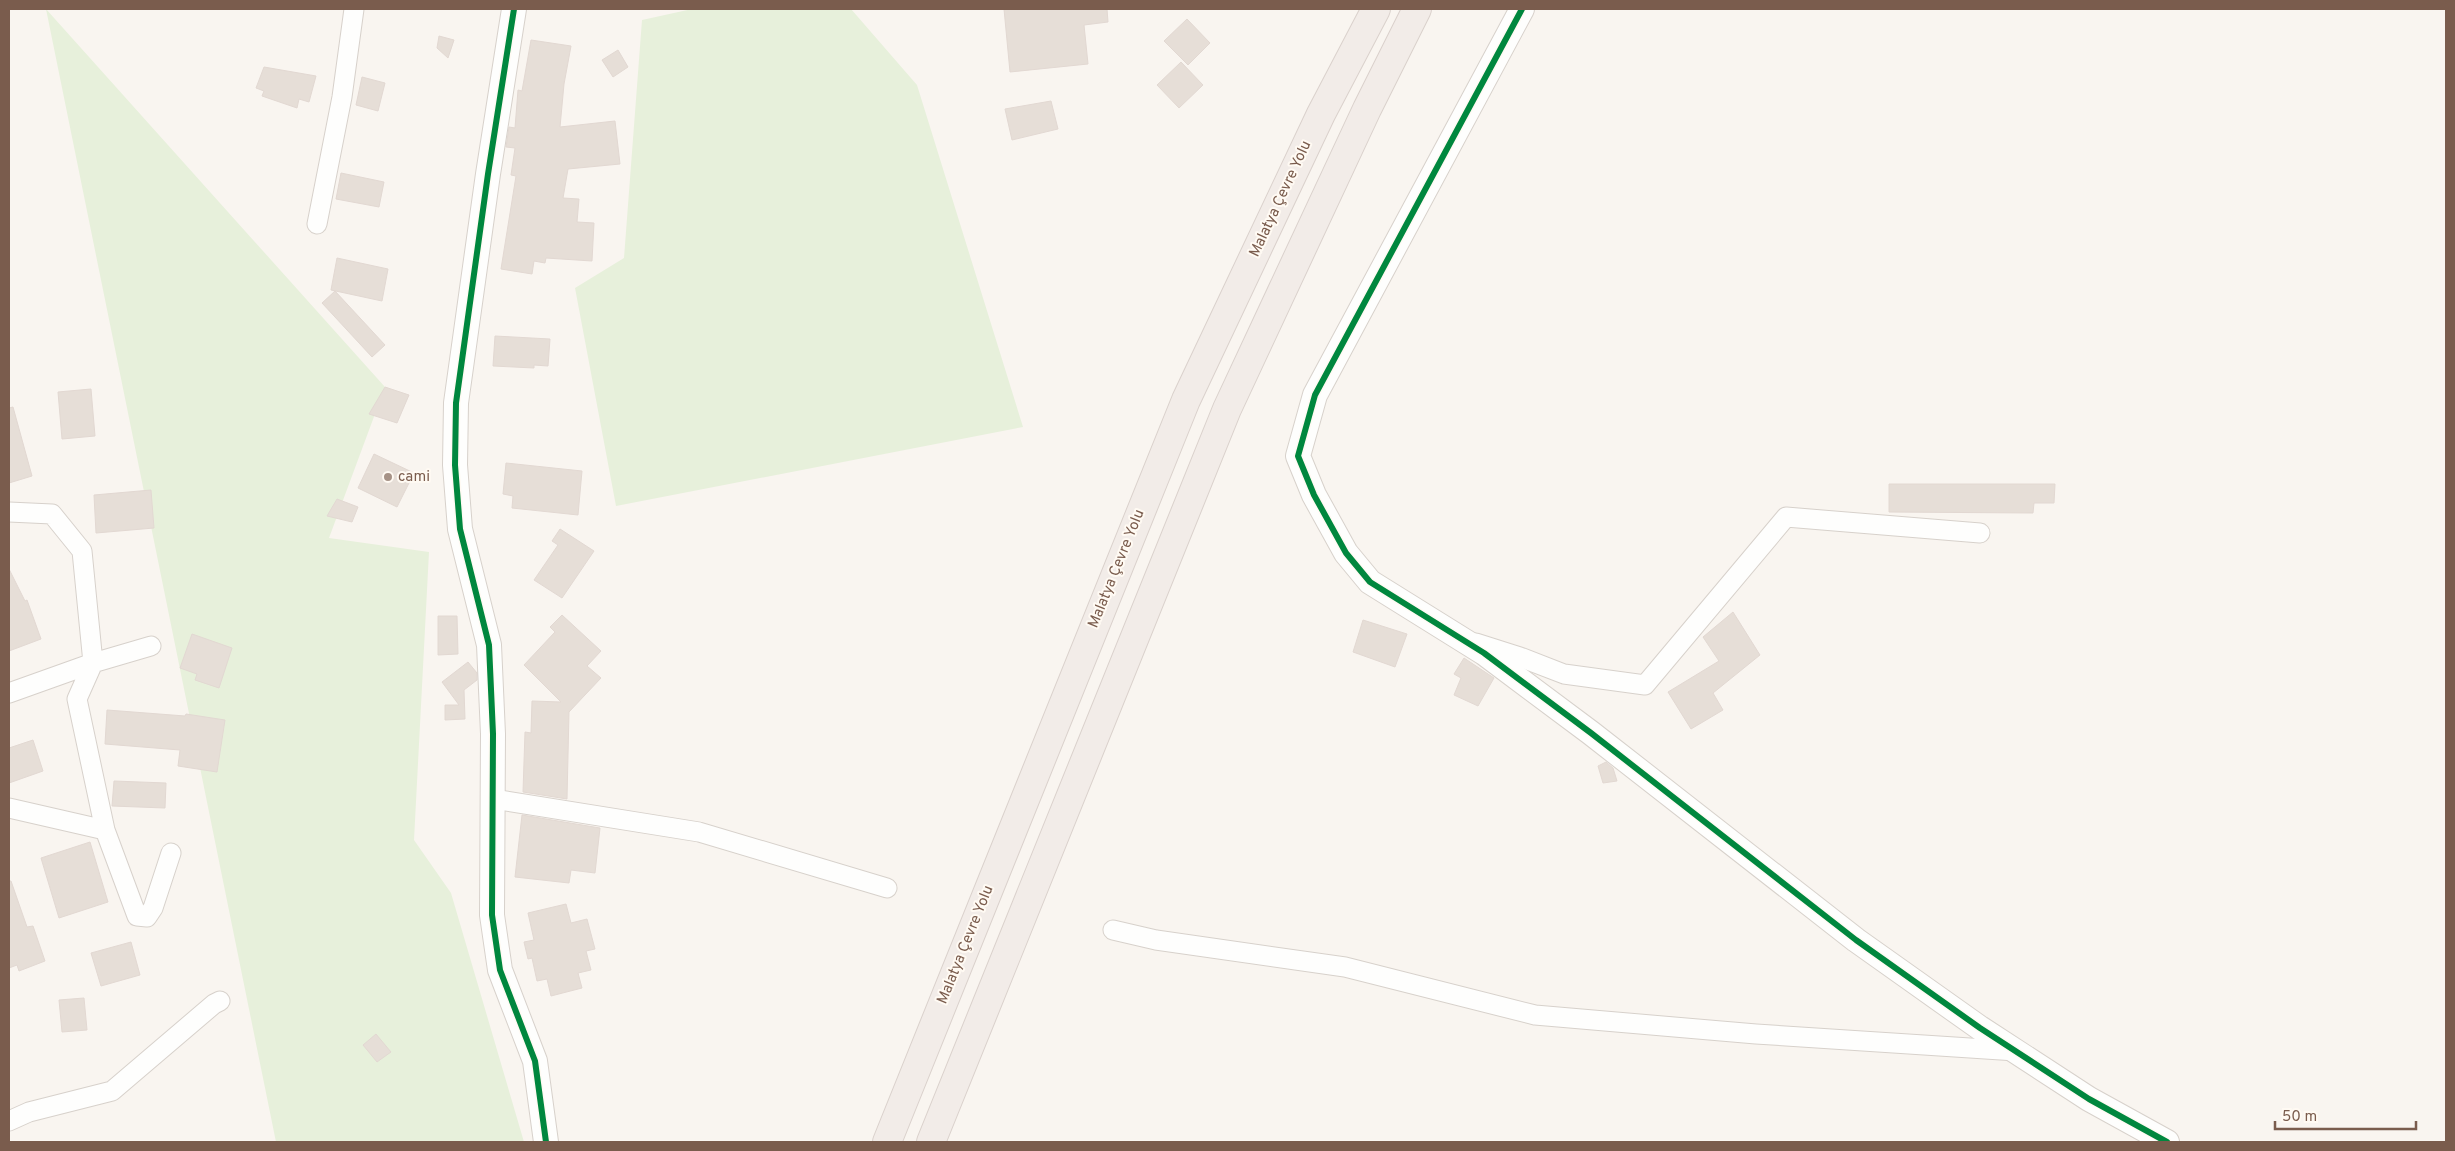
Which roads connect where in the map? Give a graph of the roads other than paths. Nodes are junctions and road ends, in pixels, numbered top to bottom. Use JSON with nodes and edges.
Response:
{"nodes":[{"id":1,"x":354,"y":9,"type":"edge"},
{"id":2,"x":514,"y":9,"type":"edge"},
{"id":3,"x":1376,"y":9,"type":"edge"},
{"id":4,"x":1417,"y":9,"type":"edge"},
{"id":5,"x":1522,"y":9,"type":"edge"},
{"id":6,"x":318,"y":224,"type":"dead end"},
{"id":7,"x":9,"y":512,"type":"edge"},
{"id":8,"x":1980,"y":533,"type":"dead end"},
{"id":9,"x":1463,"y":639,"type":"junction"},
{"id":10,"x":151,"y":646,"type":"dead end"},
{"id":11,"x":93,"y":663,"type":"junction"},
{"id":12,"x":9,"y":693,"type":"edge"},
{"id":13,"x":492,"y":799,"type":"junction"},
{"id":14,"x":9,"y":808,"type":"edge"},
{"id":15,"x":106,"y":830,"type":"junction"},
{"id":16,"x":171,"y":853,"type":"dead end"},
{"id":17,"x":886,"y":888,"type":"dead end"},
{"id":18,"x":1113,"y":930,"type":"dead end"},
{"id":19,"x":220,"y":1001,"type":"dead end"},
{"id":20,"x":2016,"y":1051,"type":"junction"},
{"id":21,"x":9,"y":1122,"type":"edge"},
{"id":22,"x":546,"y":1142,"type":"edge"},
{"id":23,"x":887,"y":1142,"type":"edge"},
{"id":24,"x":930,"y":1142,"type":"edge"},
{"id":25,"x":2167,"y":1142,"type":"edge"}],
"edges":[{"from":1,"to":6,"type":"street"},
{"from":2,"to":13,"type":"street"},
{"from":3,"to":23,"type":"highway","name":"Malatya Çevre Yolu"},
{"from":4,"to":24,"type":"highway"},
{"from":5,"to":9,"type":"street"},
{"from":7,"to":11,"type":"street"},
{"from":8,"to":9,"type":"street"},
{"from":9,"to":20,"type":"street"},
{"from":10,"to":11,"type":"street"},
{"from":11,"to":12,"type":"street"},
{"from":11,"to":15,"type":"street"},
{"from":13,"to":17,"type":"street"},
{"from":13,"to":22,"type":"street"},
{"from":14,"to":15,"type":"street"},
{"from":15,"to":16,"type":"street"},
{"from":18,"to":20,"type":"street"},
{"from":19,"to":21,"type":"street"},
{"from":20,"to":25,"type":"street"}]}
